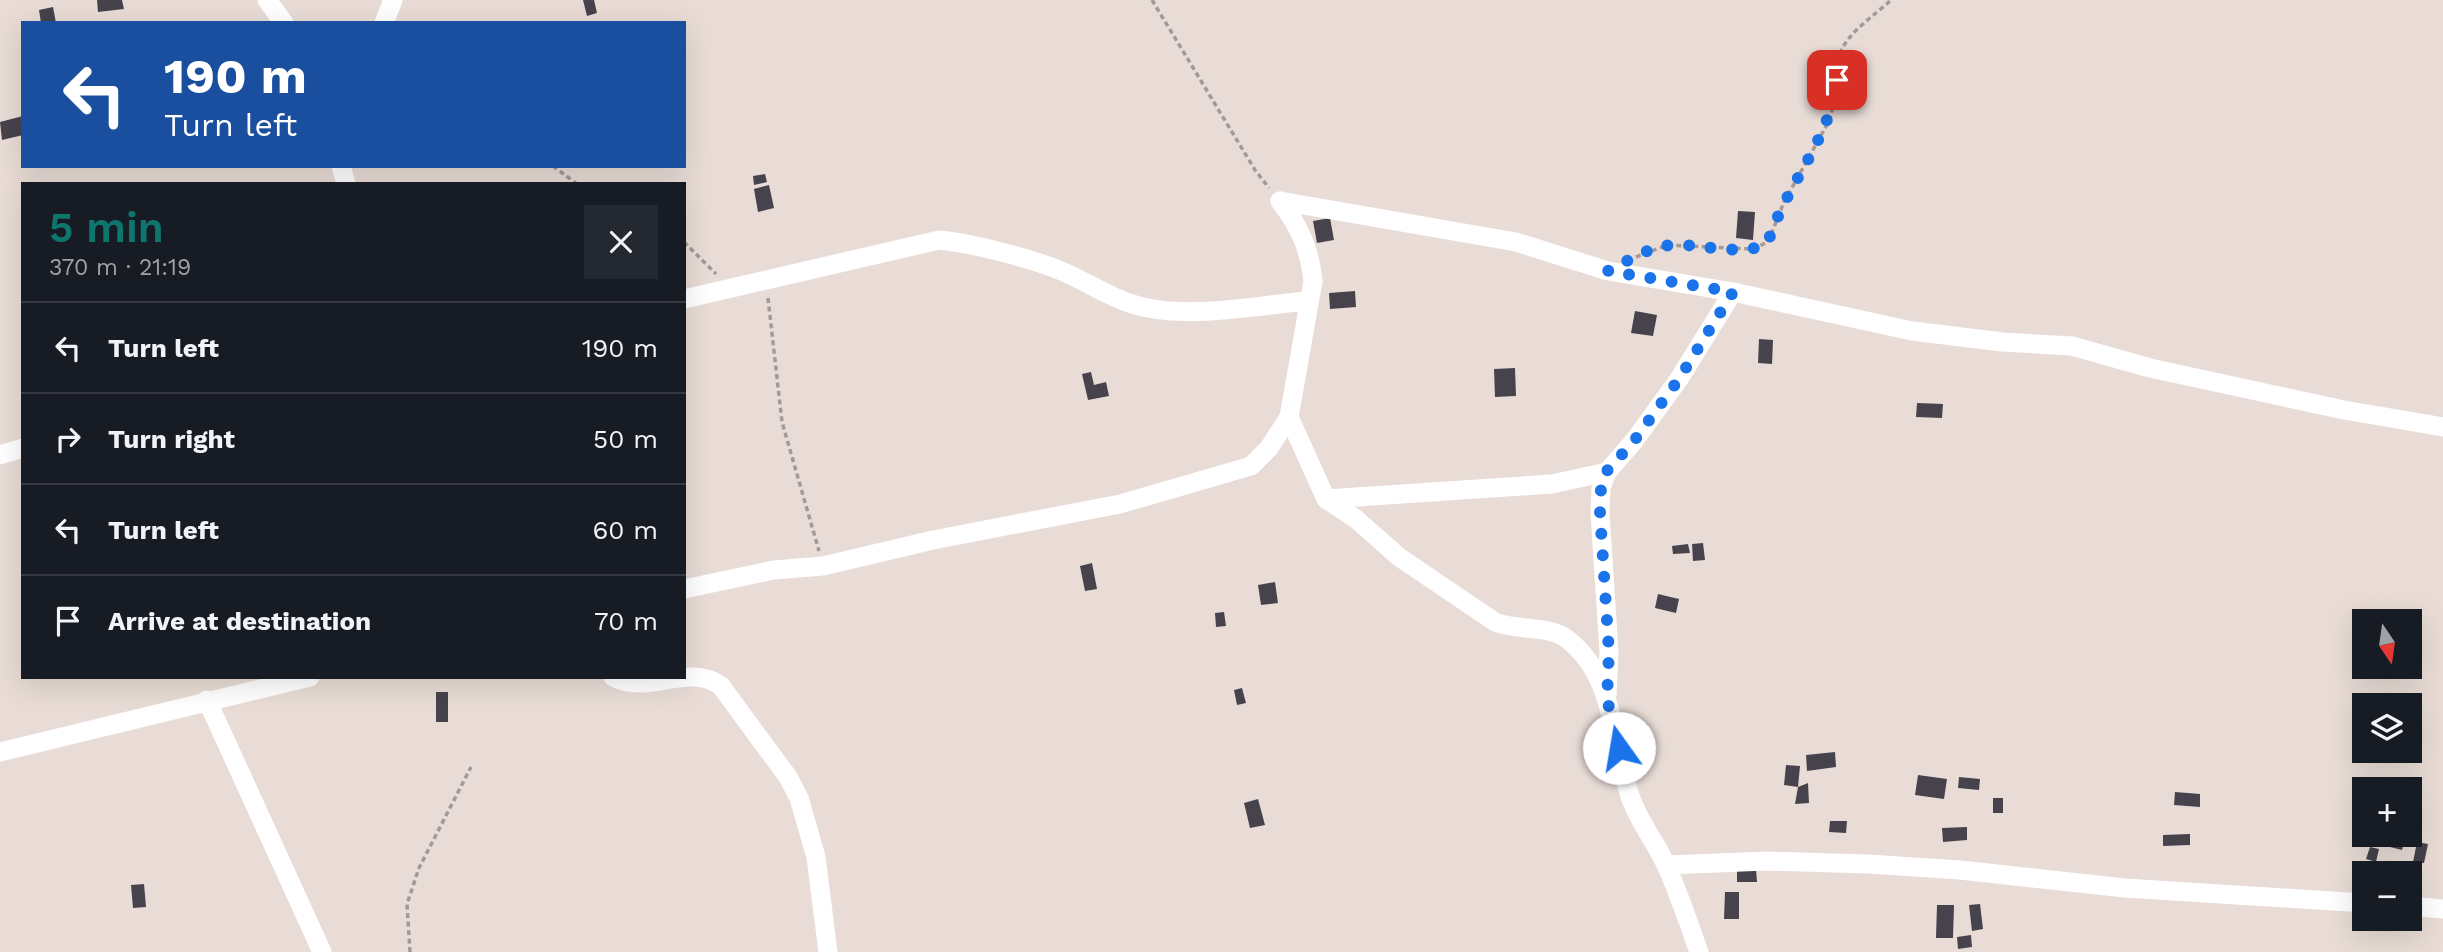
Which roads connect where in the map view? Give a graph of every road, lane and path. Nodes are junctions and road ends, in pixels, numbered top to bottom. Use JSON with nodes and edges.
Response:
{"nodes":[{"id":1,"x":267,"y":0,"type":"edge"},
{"id":2,"x":393,"y":0,"type":"edge"},
{"id":3,"x":1152,"y":0,"type":"edge"},
{"id":4,"x":1891,"y":0,"type":"edge"},
{"id":5,"x":283,"y":21,"type":"edge"},
{"id":6,"x":385,"y":21,"type":"edge"},
{"id":7,"x":556,"y":168,"type":"edge"},
{"id":8,"x":575,"y":182,"type":"edge"},
{"id":9,"x":1280,"y":201,"type":"junction"},
{"id":10,"x":686,"y":244,"type":"edge"},
{"id":11,"x":1608,"y":271,"type":"junction"},
{"id":12,"x":765,"y":280,"type":"junction"},
{"id":13,"x":730,"y":288,"type":"junction"},
{"id":14,"x":1733,"y":292,"type":"junction"},
{"id":15,"x":686,"y":299,"type":"edge"},
{"id":16,"x":1309,"y":301,"type":"junction"},
{"id":17,"x":1289,"y":418,"type":"junction"},
{"id":18,"x":2443,"y":427,"type":"edge"},
{"id":19,"x":21,"y":449,"type":"edge"},
{"id":20,"x":0,"y":455,"type":"edge"},
{"id":21,"x":1606,"y":472,"type":"junction"},
{"id":22,"x":1326,"y":499,"type":"junction"},
{"id":23,"x":823,"y":566,"type":"junction"},
{"id":24,"x":686,"y":589,"type":"edge"},
{"id":25,"x":301,"y":679,"type":"edge"},
{"id":26,"x":617,"y":679,"type":"edge"},
{"id":27,"x":683,"y":679,"type":"edge"},
{"id":28,"x":686,"y":679,"type":"edge"},
{"id":29,"x":1607,"y":699,"type":"junction"},
{"id":30,"x":207,"y":700,"type":"junction"},
{"id":31,"x":0,"y":752,"type":"edge"},
{"id":32,"x":471,"y":767,"type":"dead end"},
{"id":33,"x":1666,"y":865,"type":"junction"},
{"id":34,"x":2352,"y":902,"type":"edge"},
{"id":35,"x":2422,"y":907,"type":"edge"},
{"id":36,"x":2443,"y":909,"type":"edge"},
{"id":37,"x":322,"y":952,"type":"edge"},
{"id":38,"x":410,"y":952,"type":"edge"},
{"id":39,"x":828,"y":952,"type":"edge"},
{"id":40,"x":1699,"y":952,"type":"edge"}],
"edges":[{"from":1,"to":5,"type":"street"},
{"from":2,"to":6,"type":"street"},
{"from":3,"to":9,"type":"path"},
{"from":4,"to":11,"type":"path"},
{"from":7,"to":8,"type":"path"},
{"from":9,"to":11,"type":"street"},
{"from":9,"to":16,"type":"street"},
{"from":10,"to":13,"type":"path"},
{"from":11,"to":14,"type":"street"},
{"from":12,"to":13,"type":"street"},
{"from":12,"to":16,"type":"street"},
{"from":12,"to":23,"type":"path"},
{"from":13,"to":15,"type":"street"},
{"from":14,"to":18,"type":"street"},
{"from":14,"to":21,"type":"street"},
{"from":16,"to":17,"type":"street"},
{"from":17,"to":22,"type":"street"},
{"from":17,"to":23,"type":"street"},
{"from":19,"to":20,"type":"street"},
{"from":21,"to":22,"type":"street"},
{"from":21,"to":29,"type":"street"},
{"from":22,"to":29,"type":"street"},
{"from":23,"to":24,"type":"street"},
{"from":25,"to":30,"type":"street"},
{"from":26,"to":27,"type":"street"},
{"from":28,"to":39,"type":"street"},
{"from":29,"to":33,"type":"street"},
{"from":30,"to":31,"type":"street"},
{"from":30,"to":37,"type":"street"},
{"from":32,"to":38,"type":"path"},
{"from":33,"to":34,"type":"street"},
{"from":33,"to":40,"type":"street"},
{"from":35,"to":36,"type":"street"}]}
